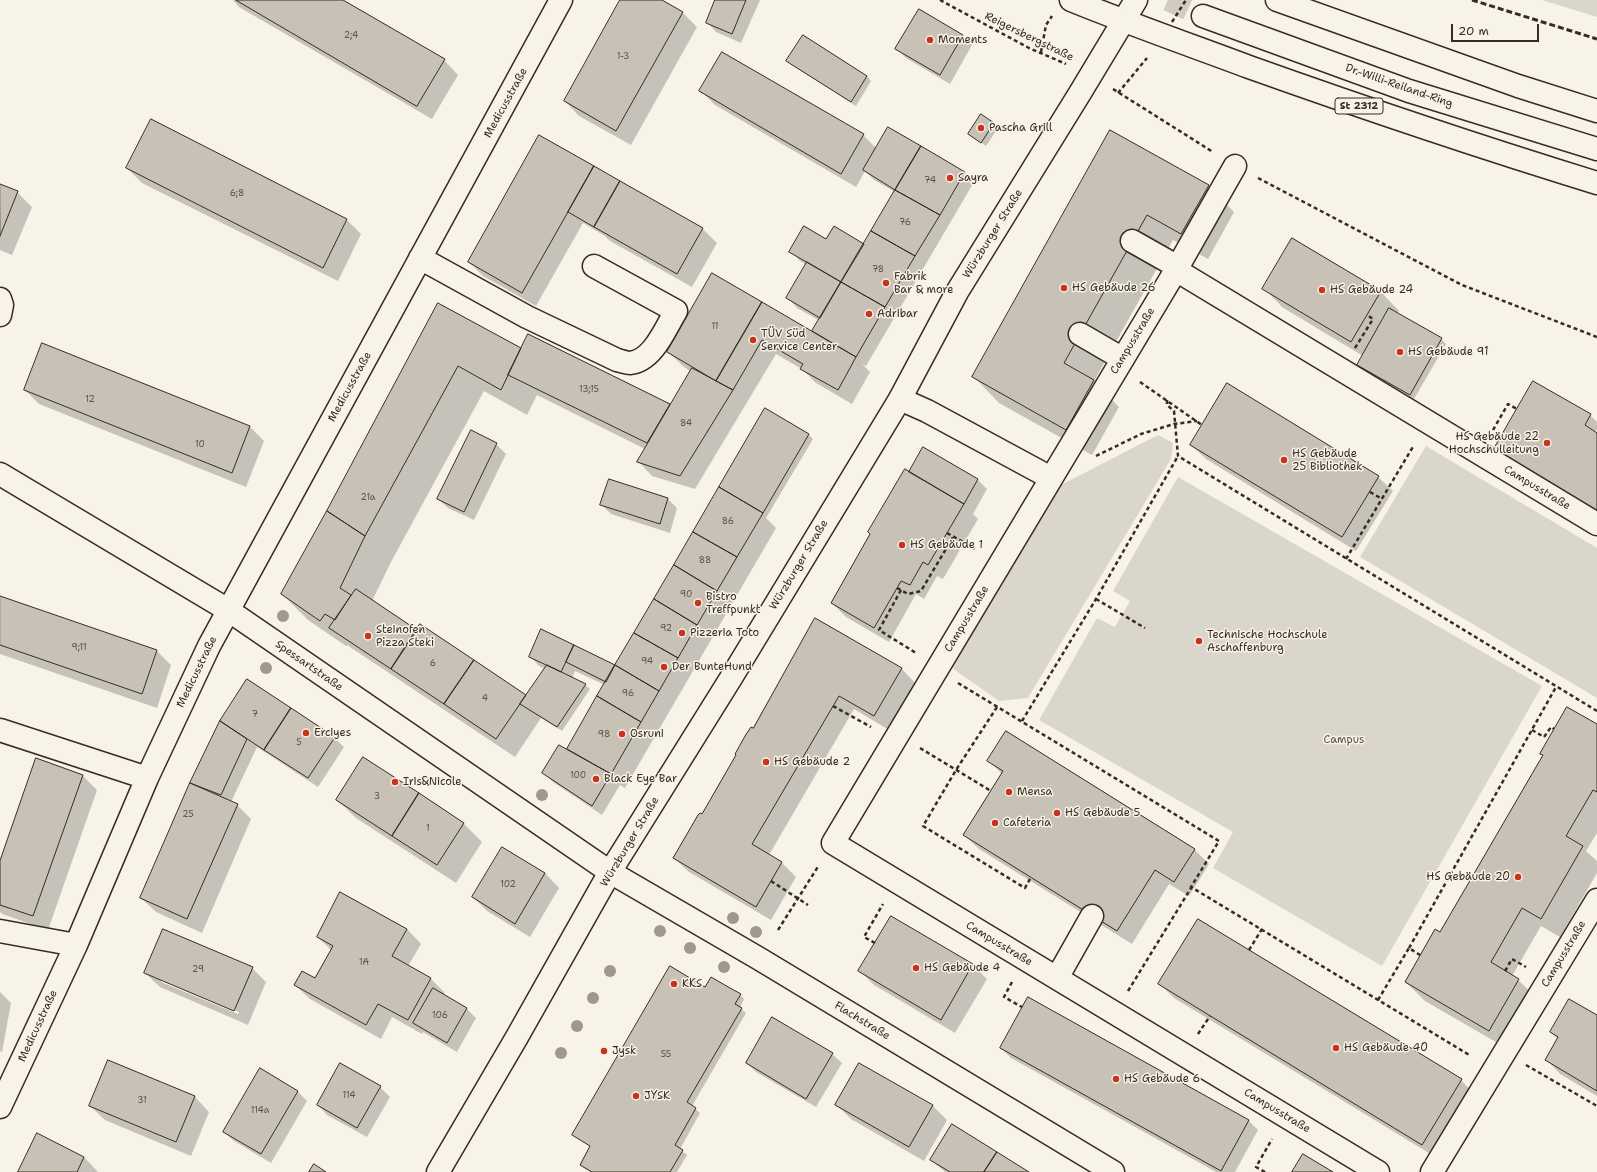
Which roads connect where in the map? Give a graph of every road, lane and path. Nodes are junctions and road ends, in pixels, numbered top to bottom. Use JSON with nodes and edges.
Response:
{"nodes":[{"id":1,"x":561,"y":0,"type":"edge"},
{"id":2,"x":940,"y":0,"type":"edge"},
{"id":3,"x":1186,"y":0,"type":"edge"},
{"id":4,"x":1277,"y":0,"type":"edge"},
{"id":5,"x":1063,"y":6,"type":"edge"},
{"id":6,"x":1131,"y":9,"type":"edge"},
{"id":7,"x":1204,"y":16,"type":"tunnel mouth"},
{"id":8,"x":1168,"y":29,"type":"junction"},
{"id":9,"x":1040,"y":53,"type":"junction"},
{"id":10,"x":1090,"y":76,"type":"junction"},
{"id":11,"x":1118,"y":93,"type":"junction"},
{"id":12,"x":1597,"y":111,"type":"edge"},
{"id":13,"x":1597,"y":149,"type":"edge"},
{"id":14,"x":1235,"y":166,"type":"junction"},
{"id":15,"x":1597,"y":183,"type":"edge"},
{"id":16,"x":1132,"y":241,"type":"dead end"},
{"id":17,"x":420,"y":258,"type":"junction"},
{"id":18,"x":594,"y":266,"type":"dead end"},
{"id":19,"x":1177,"y":269,"type":"junction"},
{"id":20,"x":0,"y":299,"type":"edge"},
{"id":21,"x":0,"y":315,"type":"edge"},
{"id":22,"x":1367,"y":315,"type":"dead end"},
{"id":23,"x":1080,"y":334,"type":"dead end"},
{"id":24,"x":1597,"y":337,"type":"edge"},
{"id":25,"x":1120,"y":363,"type":"junction"},
{"id":26,"x":1342,"y":370,"type":"junction"},
{"id":27,"x":900,"y":399,"type":"junction"},
{"id":28,"x":1166,"y":400,"type":"junction"},
{"id":29,"x":1517,"y":409,"type":"dead end"},
{"id":30,"x":1197,"y":421,"type":"junction"},
{"id":31,"x":1427,"y":422,"type":"junction"},
{"id":32,"x":1174,"y":424,"type":"junction"},
{"id":33,"x":1202,"y":425,"type":"dead end"},
{"id":34,"x":1479,"y":453,"type":"junction"},
{"id":35,"x":1178,"y":456,"type":"junction"},
{"id":36,"x":1093,"y":458,"type":"dead end"},
{"id":37,"x":0,"y":474,"type":"edge"},
{"id":38,"x":1051,"y":478,"type":"junction"},
{"id":39,"x":1370,"y":492,"type":"dead end"},
{"id":40,"x":1382,"y":499,"type":"junction"},
{"id":41,"x":1597,"y":524,"type":"edge"},
{"id":42,"x":947,"y":533,"type":"dead end"},
{"id":43,"x":953,"y":536,"type":"junction"},
{"id":44,"x":1346,"y":559,"type":"junction"},
{"id":45,"x":1000,"y":563,"type":"junction"},
{"id":46,"x":897,"y":588,"type":"dead end"},
{"id":47,"x":901,"y":590,"type":"junction"},
{"id":48,"x":1096,"y":599,"type":"junction"},
{"id":49,"x":228,"y":610,"type":"junction"},
{"id":50,"x":1145,"y":628,"type":"dead end"},
{"id":51,"x":937,"y":668,"type":"junction"},
{"id":52,"x":1556,"y":687,"type":"junction"},
{"id":53,"x":833,"y":706,"type":"dead end"},
{"id":54,"x":997,"y":707,"type":"junction"},
{"id":55,"x":1597,"y":711,"type":"edge"},
{"id":56,"x":1022,"y":721,"type":"junction"},
{"id":57,"x":1554,"y":729,"type":"dead end"},
{"id":58,"x":0,"y":730,"type":"edge"},
{"id":59,"x":1532,"y":730,"type":"junction"},
{"id":60,"x":896,"y":737,"type":"junction"},
{"id":61,"x":956,"y":770,"type":"junction"},
{"id":62,"x":147,"y":778,"type":"junction"},
{"id":63,"x":991,"y":791,"type":"dead end"},
{"id":64,"x":833,"y":843,"type":"junction"},
{"id":65,"x":610,"y":872,"type":"junction"},
{"id":66,"x":1031,"y":878,"type":"dead end"},
{"id":67,"x":771,"y":881,"type":"dead end"},
{"id":68,"x":1192,"y":887,"type":"junction"},
{"id":69,"x":798,"y":898,"type":"junction"},
{"id":70,"x":1597,"y":900,"type":"edge"},
{"id":71,"x":808,"y":905,"type":"dead end"},
{"id":72,"x":1092,"y":916,"type":"dead end"},
{"id":73,"x":872,"y":923,"type":"dead end"},
{"id":74,"x":1262,"y":929,"type":"junction"},
{"id":75,"x":778,"y":930,"type":"dead end"},
{"id":76,"x":0,"y":931,"type":"edge"},
{"id":77,"x":875,"y":943,"type":"dead end"},
{"id":78,"x":76,"y":945,"type":"junction"},
{"id":79,"x":1409,"y":948,"type":"junction"},
{"id":80,"x":1249,"y":950,"type":"dead end"},
{"id":81,"x":1420,"y":955,"type":"dead end"},
{"id":82,"x":1024,"y":959,"type":"junction"},
{"id":83,"x":1510,"y":963,"type":"dead end"},
{"id":84,"x":1505,"y":971,"type":"dead end"},
{"id":85,"x":1057,"y":978,"type":"junction"},
{"id":86,"x":1378,"y":1000,"type":"junction"},
{"id":87,"x":1022,"y":1007,"type":"dead end"},
{"id":88,"x":1115,"y":1014,"type":"junction"},
{"id":89,"x":1499,"y":1061,"type":"junction"},
{"id":90,"x":1597,"y":1106,"type":"edge"},
{"id":91,"x":0,"y":1107,"type":"edge"},
{"id":92,"x":1285,"y":1116,"type":"junction"},
{"id":93,"x":438,"y":1172,"type":"edge"},
{"id":94,"x":1113,"y":1172,"type":"edge"},
{"id":95,"x":1265,"y":1172,"type":"edge"},
{"id":96,"x":1378,"y":1172,"type":"edge"},
{"id":97,"x":1432,"y":1172,"type":"edge"}],
"edges":[{"from":1,"to":17,"type":"main road","name":"Medicusstraße"},
{"from":2,"to":9,"type":"path","name":"Reigersbergstraße"},
{"from":3,"to":8,"type":"path","bridge":true},
{"from":4,"to":12,"type":"main road"},
{"from":5,"to":6,"type":"main road","number":"St 2312"},
{"from":5,"to":9,"type":"path"},
{"from":6,"to":8,"type":"main road","number":"St 2312"},
{"from":6,"to":10,"type":"main road","name":"Würzburger Straße"},
{"from":7,"to":13,"type":"main road","name":"Dr.-Willi-Reiland-Ring"},
{"from":8,"to":11,"type":"path"},
{"from":8,"to":15,"type":"main road","number":"St 2312"},
{"from":9,"to":10,"type":"path","name":"Reigersbergstraße"},
{"from":10,"to":11,"type":"path","name":"Reigersbergstraße"},
{"from":10,"to":27,"type":"main road","name":"Würzburger Straße"},
{"from":11,"to":14,"type":"path","name":"Reigersbergstraße"},
{"from":14,"to":19,"type":"main road"},
{"from":14,"to":24,"type":"path","name":"Reigersbergstraße"},
{"from":16,"to":19,"type":"main road"},
{"from":17,"to":18,"type":"main road"},
{"from":17,"to":49,"type":"main road","name":"Medicusstraße"},
{"from":19,"to":25,"type":"main road","name":"Campusstraße"},
{"from":19,"to":26,"type":"main road","name":"Campusstraße"},
{"from":20,"to":21,"type":"main road"},
{"from":22,"to":26,"type":"path"},
{"from":23,"to":25,"type":"main road"},
{"from":25,"to":28,"type":"path"},
{"from":25,"to":38,"type":"main road","name":"Campusstraße"},
{"from":26,"to":31,"type":"main road","name":"Campusstraße"},
{"from":27,"to":38,"type":"main road"},
{"from":27,"to":65,"type":"main road","name":"Würzburger Straße"},
{"from":28,"to":30,"type":"path"},
{"from":28,"to":32,"type":"path"},
{"from":29,"to":34,"type":"path"},
{"from":30,"to":32,"type":"path"},
{"from":30,"to":33,"type":"path"},
{"from":31,"to":34,"type":"main road","name":"Campusstraße"},
{"from":31,"to":40,"type":"path"},
{"from":32,"to":35,"type":"path"},
{"from":32,"to":36,"type":"path"},
{"from":34,"to":41,"type":"main road","name":"Campusstraße"},
{"from":35,"to":44,"type":"path"},
{"from":35,"to":48,"type":"path"},
{"from":37,"to":49,"type":"main road","name":"Spessartstraße"},
{"from":38,"to":45,"type":"main road","name":"Campusstraße"},
{"from":39,"to":40,"type":"path"},
{"from":40,"to":44,"type":"path"},
{"from":42,"to":43,"type":"path"},
{"from":43,"to":45,"type":"path"},
{"from":43,"to":47,"type":"path"},
{"from":44,"to":52,"type":"path"},
{"from":45,"to":51,"type":"main road","name":"Campusstraße"},
{"from":46,"to":47,"type":"path"},
{"from":47,"to":51,"type":"path"},
{"from":48,"to":50,"type":"path"},
{"from":48,"to":56,"type":"path"},
{"from":49,"to":62,"type":"main road","name":"Medicusstraße"},
{"from":49,"to":65,"type":"main road","name":"Spessartstraße"},
{"from":51,"to":54,"type":"path"},
{"from":51,"to":60,"type":"main road","name":"Campusstraße"},
{"from":52,"to":55,"type":"path"},
{"from":52,"to":59,"type":"path"},
{"from":53,"to":60,"type":"path"},
{"from":54,"to":56,"type":"path"},
{"from":54,"to":61,"type":"path"},
{"from":56,"to":68,"type":"path"},
{"from":57,"to":59,"type":"path"},
{"from":58,"to":62,"type":"main road"},
{"from":59,"to":79,"type":"path"},
{"from":60,"to":61,"type":"path"},
{"from":60,"to":64,"type":"main road","name":"Campusstraße"},
{"from":61,"to":63,"type":"path"},
{"from":61,"to":66,"type":"path"},
{"from":62,"to":78,"type":"main road","name":"Medicusstraße"},
{"from":64,"to":69,"type":"path"},
{"from":64,"to":82,"type":"main road","name":"Campusstraße"},
{"from":65,"to":93,"type":"main road","name":"Würzburger Straße"},
{"from":65,"to":94,"type":"main road","name":"Flachstraße"},
{"from":67,"to":69,"type":"path"},
{"from":68,"to":74,"type":"path"},
{"from":68,"to":88,"type":"path"},
{"from":69,"to":71,"type":"path"},
{"from":69,"to":75,"type":"path"},
{"from":70,"to":89,"type":"main road","name":"Campusstraße"},
{"from":72,"to":85,"type":"main road"},
{"from":73,"to":77,"type":"path"},
{"from":74,"to":80,"type":"path"},
{"from":74,"to":86,"type":"path"},
{"from":76,"to":78,"type":"main road"},
{"from":78,"to":91,"type":"main road","name":"Medicusstraße"},
{"from":79,"to":81,"type":"path"},
{"from":79,"to":86,"type":"path"},
{"from":82,"to":85,"type":"main road","name":"Campusstraße"},
{"from":82,"to":87,"type":"path"},
{"from":83,"to":84,"type":"path"},
{"from":85,"to":88,"type":"main road","name":"Campusstraße"},
{"from":86,"to":89,"type":"path"},
{"from":88,"to":92,"type":"main road","name":"Campusstraße"},
{"from":89,"to":90,"type":"path"},
{"from":89,"to":97,"type":"main road","name":"Campusstraße"},
{"from":92,"to":95,"type":"path"},
{"from":92,"to":96,"type":"main road","name":"Campusstraße"}]}
